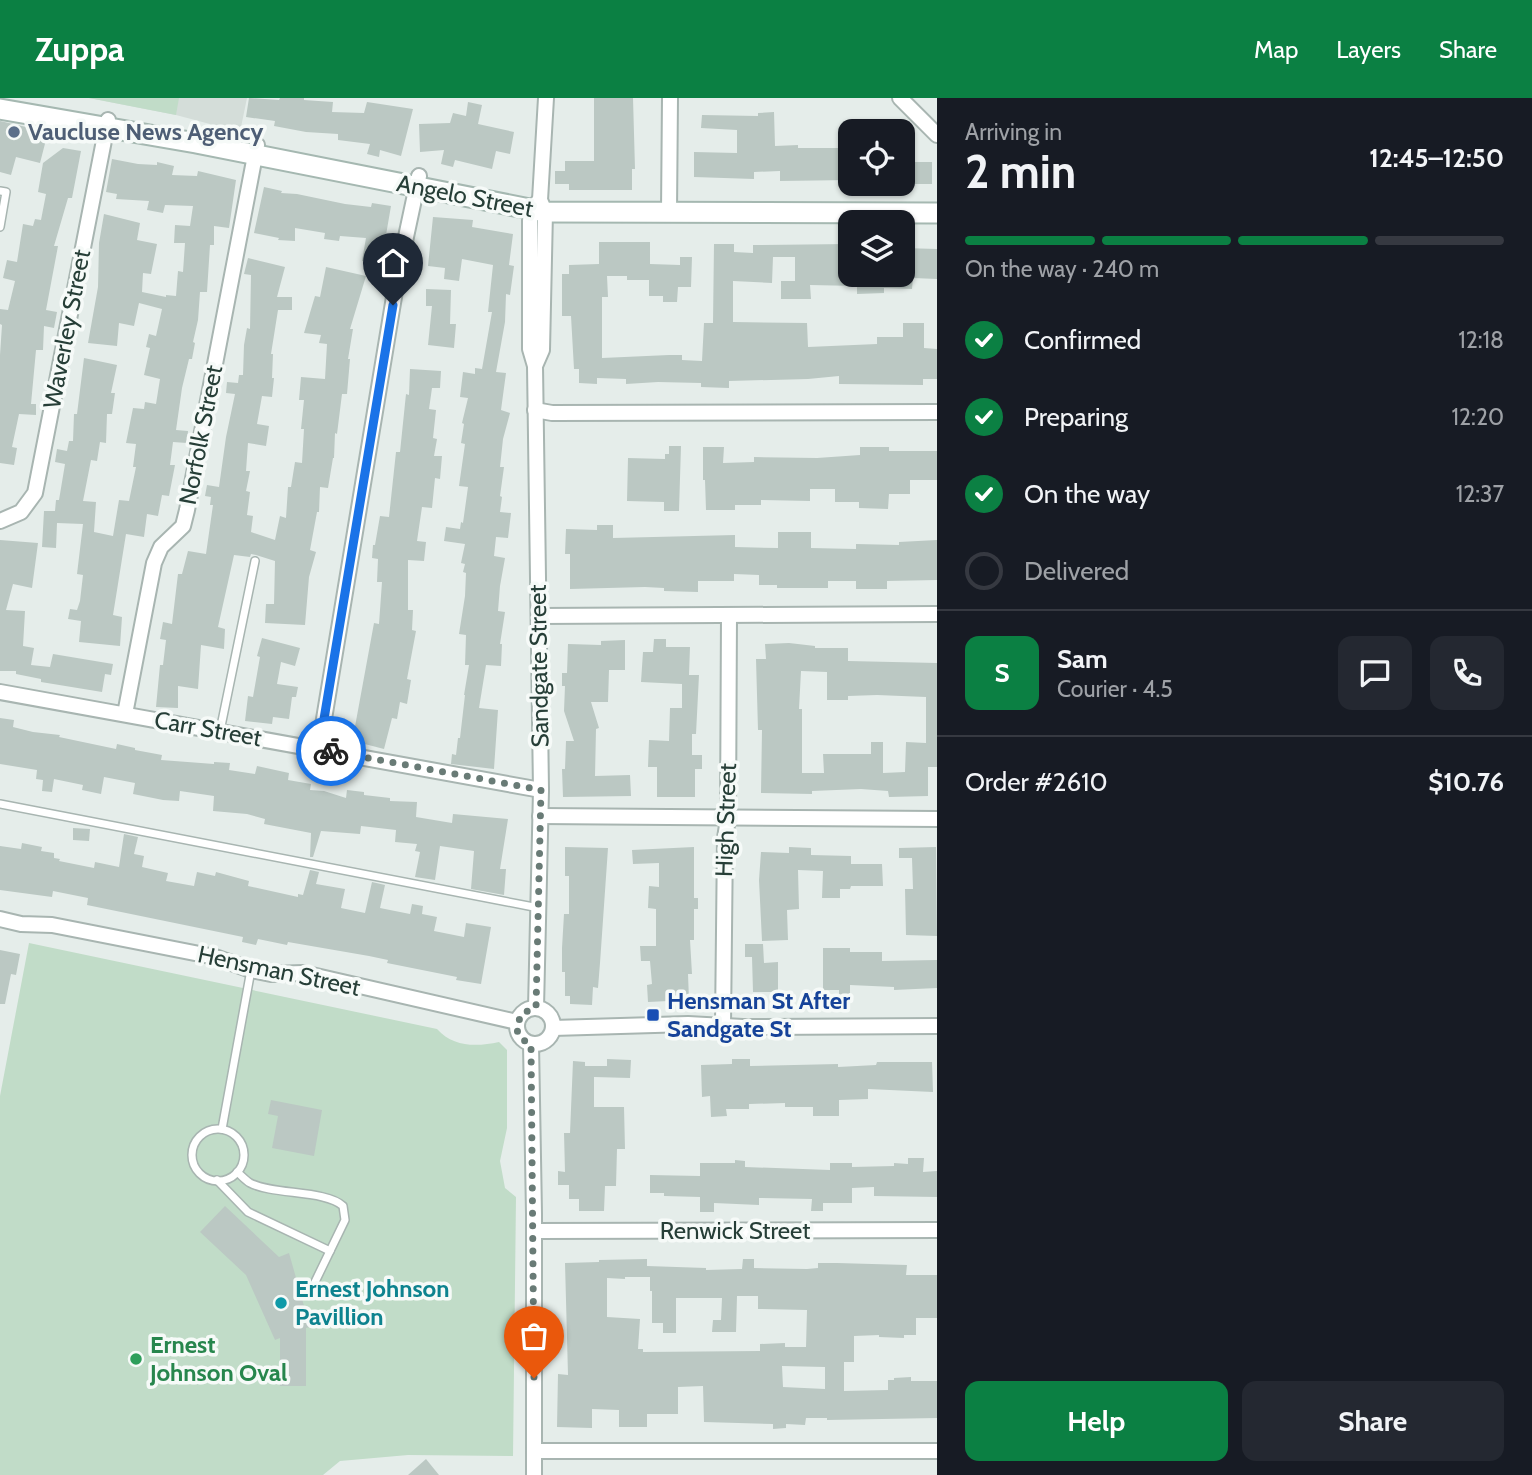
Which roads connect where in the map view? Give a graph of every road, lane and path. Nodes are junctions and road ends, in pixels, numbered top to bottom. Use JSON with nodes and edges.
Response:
{"nodes":[{"id":1,"x":2,"y":98,"type":"edge"},
{"id":2,"x":546,"y":98,"type":"edge"},
{"id":3,"x":670,"y":98,"type":"edge"},
{"id":4,"x":900,"y":98,"type":"edge"},
{"id":5,"x":0,"y":109,"type":"edge"},
{"id":6,"x":107,"y":124,"type":"junction"},
{"id":7,"x":937,"y":135,"type":"edge"},
{"id":8,"x":256,"y":150,"type":"junction"},
{"id":9,"x":418,"y":181,"type":"junction"},
{"id":10,"x":0,"y":191,"type":"edge"},
{"id":11,"x":937,"y":202,"type":"edge"},
{"id":12,"x":539,"y":207,"type":"junction"},
{"id":13,"x":669,"y":207,"type":"junction"},
{"id":14,"x":937,"y":213,"type":"edge"},
{"id":15,"x":0,"y":227,"type":"edge"},
{"id":16,"x":535,"y":410,"type":"junction"},
{"id":17,"x":937,"y":412,"type":"edge"},
{"id":18,"x":0,"y":521,"type":"edge"},
{"id":19,"x":255,"y":561,"type":"dead end"},
{"id":20,"x":937,"y":614,"type":"edge"},
{"id":21,"x":729,"y":615,"type":"junction"},
{"id":22,"x":539,"y":616,"type":"junction"},
{"id":23,"x":0,"y":692,"type":"edge"},
{"id":24,"x":125,"y":714,"type":"junction"},
{"id":25,"x":220,"y":732,"type":"junction"},
{"id":26,"x":319,"y":749,"type":"junction"},
{"id":27,"x":541,"y":790,"type":"junction"},
{"id":28,"x":0,"y":804,"type":"edge"},
{"id":29,"x":540,"y":817,"type":"junction"},
{"id":30,"x":728,"y":819,"type":"junction"},
{"id":31,"x":937,"y":819,"type":"edge"},
{"id":32,"x":540,"y":908,"type":"junction"},
{"id":33,"x":0,"y":919,"type":"edge"},
{"id":34,"x":251,"y":970,"type":"junction"},
{"id":35,"x":536,"y":1008,"type":"junction"},
{"id":36,"x":517,"y":1022,"type":"junction"},
{"id":37,"x":723,"y":1025,"type":"junction"},
{"id":38,"x":937,"y":1026,"type":"edge"},
{"id":39,"x":553,"y":1028,"type":"junction"},
{"id":40,"x":531,"y":1044,"type":"junction"},
{"id":41,"x":222,"y":1129,"type":"junction"},
{"id":42,"x":237,"y":1172,"type":"junction"},
{"id":43,"x":217,"y":1180,"type":"junction"},
{"id":44,"x":937,"y":1230,"type":"edge"},
{"id":45,"x":534,"y":1231,"type":"junction"},
{"id":46,"x":330,"y":1251,"type":"junction"},
{"id":47,"x":315,"y":1282,"type":"dead end"},
{"id":48,"x":534,"y":1451,"type":"junction"},
{"id":49,"x":937,"y":1451,"type":"edge"},
{"id":50,"x":534,"y":1475,"type":"edge"}],
"edges":[{"from":1,"to":6,"type":"street","name":"Angelo Street"},
{"from":2,"to":12,"type":"street","name":"Sandgate Street"},
{"from":3,"to":13,"type":"street"},
{"from":4,"to":7,"type":"street"},
{"from":5,"to":6,"type":"street","name":"Angelo Street"},
{"from":6,"to":8,"type":"street","name":"Angelo Street"},
{"from":6,"to":18,"type":"street","name":"Waverley Street"},
{"from":8,"to":9,"type":"street","name":"Angelo Street"},
{"from":8,"to":24,"type":"street","name":"Norfolk Street"},
{"from":9,"to":12,"type":"street","name":"Angelo Street"},
{"from":9,"to":26,"type":"street"},
{"from":10,"to":15,"type":"lane"},
{"from":11,"to":13,"type":"street","name":"Angelo Street"},
{"from":12,"to":13,"type":"street","name":"Angelo Street"},
{"from":12,"to":16,"type":"street","name":"Sandgate Street"},
{"from":13,"to":14,"type":"street","name":"Angelo Street"},
{"from":16,"to":17,"type":"street"},
{"from":16,"to":22,"type":"street","name":"Sandgate Street"},
{"from":19,"to":25,"type":"lane"},
{"from":20,"to":21,"type":"street"},
{"from":21,"to":22,"type":"street"},
{"from":21,"to":30,"type":"street","name":"High Street"},
{"from":22,"to":27,"type":"street","name":"Sandgate Street"},
{"from":23,"to":24,"type":"street","name":"Carr Street"},
{"from":24,"to":25,"type":"street","name":"Carr Street"},
{"from":25,"to":26,"type":"street","name":"Carr Street"},
{"from":26,"to":27,"type":"street","name":"Carr Street"},
{"from":27,"to":29,"type":"street","name":"Sandgate Street"},
{"from":28,"to":32,"type":"lane"},
{"from":29,"to":30,"type":"street"},
{"from":29,"to":32,"type":"street","name":"Sandgate Street"},
{"from":30,"to":31,"type":"street"},
{"from":30,"to":37,"type":"street","name":"High Street"},
{"from":32,"to":35,"type":"street","name":"Sandgate Street"},
{"from":33,"to":34,"type":"street","name":"Hensman Street"},
{"from":34,"to":36,"type":"street","name":"Hensman Street"},
{"from":34,"to":41,"type":"lane"},
{"from":35,"to":36,"type":"street"},
{"from":35,"to":39,"type":"street"},
{"from":36,"to":40,"type":"street"},
{"from":37,"to":38,"type":"street"},
{"from":37,"to":39,"type":"street"},
{"from":39,"to":40,"type":"street"},
{"from":40,"to":45,"type":"street"},
{"from":41,"to":42,"type":"lane"},
{"from":41,"to":43,"type":"lane"},
{"from":42,"to":43,"type":"lane"},
{"from":42,"to":46,"type":"lane"},
{"from":43,"to":46,"type":"lane"},
{"from":44,"to":45,"type":"street","name":"Renwick Street"},
{"from":45,"to":48,"type":"street"},
{"from":46,"to":47,"type":"lane"},
{"from":48,"to":49,"type":"street"},
{"from":48,"to":50,"type":"street"}]}
